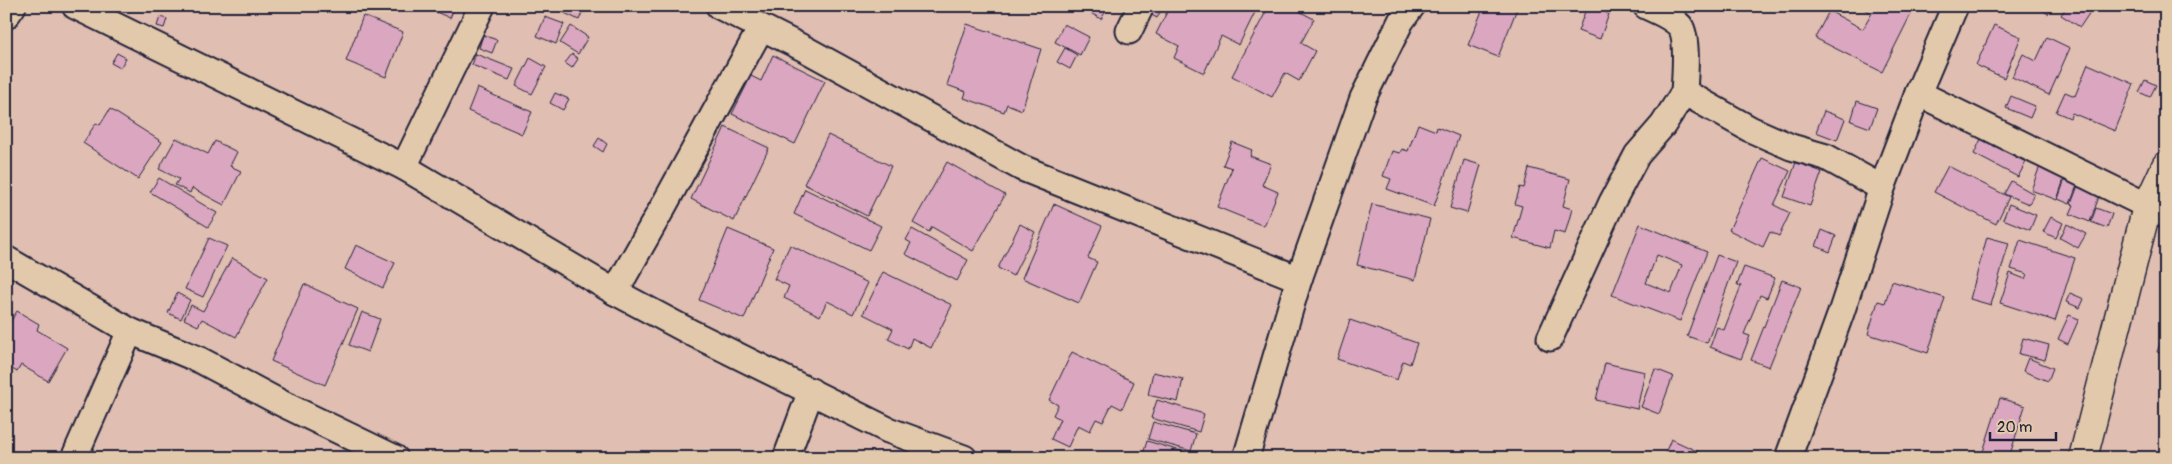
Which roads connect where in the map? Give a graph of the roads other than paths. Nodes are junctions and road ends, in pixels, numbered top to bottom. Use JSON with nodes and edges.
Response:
{"nodes":[{"id":1,"x":12,"y":6,"type":"edge"},
{"id":2,"x":75,"y":6,"type":"edge"},
{"id":3,"x":482,"y":6,"type":"edge"},
{"id":4,"x":719,"y":6,"type":"edge"},
{"id":5,"x":1141,"y":6,"type":"edge"},
{"id":6,"x":1412,"y":6,"type":"edge"},
{"id":7,"x":1646,"y":6,"type":"edge"},
{"id":8,"x":1955,"y":6,"type":"edge"},
{"id":9,"x":6,"y":16,"type":"edge"},
{"id":10,"x":760,"y":28,"type":"junction"},
{"id":11,"x":1129,"y":31,"type":"dead end"},
{"id":12,"x":1684,"y":92,"type":"junction"},
{"id":13,"x":1918,"y":93,"type":"junction"},
{"id":14,"x":2166,"y":166,"type":"edge"},
{"id":15,"x":404,"y":168,"type":"junction"},
{"id":16,"x":1882,"y":188,"type":"junction"},
{"id":17,"x":2156,"y":211,"type":"edge"},
{"id":18,"x":6,"y":259,"type":"edge"},
{"id":19,"x":1299,"y":279,"type":"junction"},
{"id":20,"x":615,"y":292,"type":"junction"},
{"id":21,"x":130,"y":331,"type":"junction"},
{"id":22,"x":1550,"y":338,"type":"dead end"},
{"id":23,"x":811,"y":391,"type":"junction"},
{"id":24,"x":74,"y":458,"type":"edge"},
{"id":25,"x":395,"y":458,"type":"edge"},
{"id":26,"x":786,"y":458,"type":"edge"},
{"id":27,"x":964,"y":458,"type":"edge"},
{"id":28,"x":1246,"y":458,"type":"edge"},
{"id":29,"x":1788,"y":458,"type":"edge"},
{"id":30,"x":2083,"y":458,"type":"edge"}],
"edges":[{"from":1,"to":9,"type":"street"},
{"from":2,"to":15,"type":"street"},
{"from":3,"to":15,"type":"street"},
{"from":4,"to":10,"type":"street"},
{"from":5,"to":11,"type":"street"},
{"from":6,"to":19,"type":"street"},
{"from":7,"to":12,"type":"street"},
{"from":8,"to":13,"type":"street"},
{"from":10,"to":19,"type":"street"},
{"from":10,"to":20,"type":"street"},
{"from":12,"to":16,"type":"street"},
{"from":12,"to":22,"type":"street"},
{"from":13,"to":16,"type":"street"},
{"from":13,"to":17,"type":"street"},
{"from":14,"to":17,"type":"main road"},
{"from":15,"to":20,"type":"street"},
{"from":16,"to":29,"type":"street"},
{"from":17,"to":30,"type":"main road"},
{"from":18,"to":21,"type":"street"},
{"from":19,"to":28,"type":"street"},
{"from":20,"to":23,"type":"street"},
{"from":21,"to":24,"type":"street"},
{"from":21,"to":25,"type":"street"},
{"from":23,"to":26,"type":"street"},
{"from":23,"to":27,"type":"street"}]}
